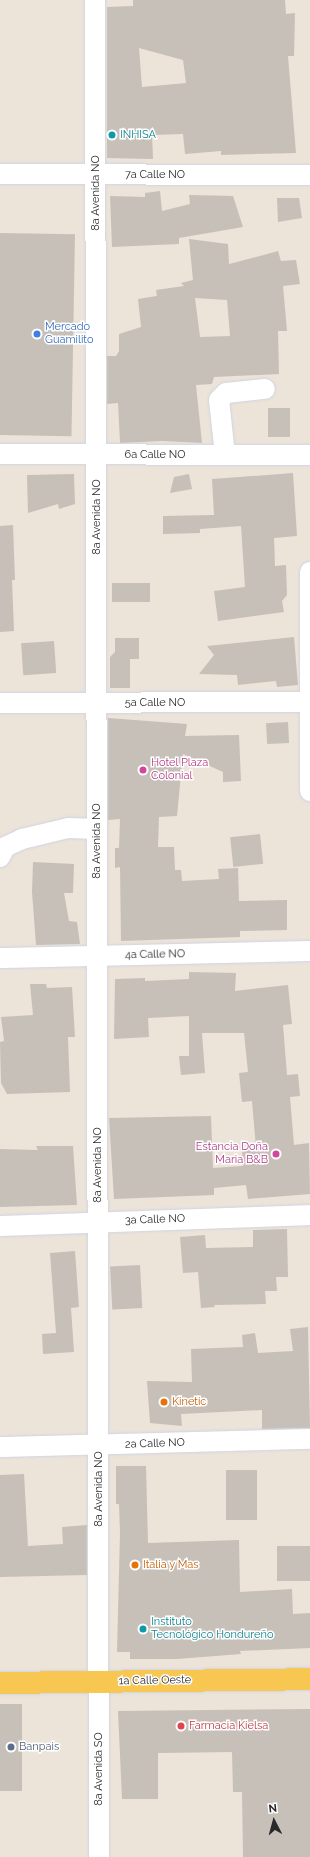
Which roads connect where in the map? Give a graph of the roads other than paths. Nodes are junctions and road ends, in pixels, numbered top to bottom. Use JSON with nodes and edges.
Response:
{"nodes":[{"id":1,"x":96,"y":0,"type":"edge"},
{"id":2,"x":0,"y":174,"type":"edge"},
{"id":3,"x":96,"y":175,"type":"junction"},
{"id":4,"x":310,"y":175,"type":"edge"},
{"id":5,"x":265,"y":389,"type":"dead end"},
{"id":6,"x":0,"y":454,"type":"edge"},
{"id":7,"x":225,"y":455,"type":"junction"},
{"id":8,"x":310,"y":455,"type":"edge"},
{"id":9,"x":96,"y":456,"type":"junction"},
{"id":10,"x":310,"y":572,"type":"edge"},
{"id":11,"x":97,"y":702,"type":"junction"},
{"id":12,"x":309,"y":702,"type":"edge"},
{"id":13,"x":0,"y":703,"type":"edge"},
{"id":14,"x":310,"y":791,"type":"edge"},
{"id":15,"x":97,"y":829,"type":"junction"},
{"id":16,"x":0,"y":857,"type":"edge"},
{"id":17,"x":310,"y":951,"type":"edge"},
{"id":18,"x":97,"y":956,"type":"junction"},
{"id":19,"x":0,"y":958,"type":"edge"},
{"id":20,"x":310,"y":1215,"type":"edge"},
{"id":21,"x":98,"y":1222,"type":"junction"},
{"id":22,"x":0,"y":1226,"type":"edge"},
{"id":23,"x":310,"y":1440,"type":"edge"},
{"id":24,"x":98,"y":1446,"type":"junction"},
{"id":25,"x":0,"y":1447,"type":"edge"},
{"id":26,"x":310,"y":1679,"type":"edge"},
{"id":27,"x":99,"y":1682,"type":"junction"},
{"id":28,"x":0,"y":1683,"type":"edge"},
{"id":29,"x":99,"y":1857,"type":"edge"}],
"edges":[{"from":1,"to":3,"type":"street","name":"8a Avenida NO"},
{"from":2,"to":3,"type":"street","name":"7a Calle NO"},
{"from":3,"to":4,"type":"street","name":"7a Calle NO"},
{"from":3,"to":9,"type":"street","name":"8a Avenida NO"},
{"from":5,"to":7,"type":"street"},
{"from":6,"to":9,"type":"street","name":"6a Calle NO"},
{"from":7,"to":8,"type":"street","name":"6a Calle NO"},
{"from":7,"to":9,"type":"street","name":"6a Calle NO"},
{"from":9,"to":11,"type":"street","name":"8a Avenida NO"},
{"from":10,"to":12,"type":"street"},
{"from":11,"to":12,"type":"street","name":"5a Calle NO"},
{"from":11,"to":13,"type":"street","name":"5a Calle NO"},
{"from":11,"to":15,"type":"street","name":"8a Avenida NO"},
{"from":12,"to":14,"type":"street"},
{"from":15,"to":16,"type":"street"},
{"from":15,"to":18,"type":"street","name":"8a Avenida NO"},
{"from":17,"to":18,"type":"street","name":"4a Calle NO"},
{"from":18,"to":19,"type":"street","name":"4a Calle NO"},
{"from":18,"to":21,"type":"street","name":"8a Avenida NO"},
{"from":20,"to":21,"type":"street","name":"3a Calle NO"},
{"from":21,"to":22,"type":"street","name":"3a Calle NO"},
{"from":21,"to":24,"type":"street","name":"8a Avenida NO"},
{"from":23,"to":24,"type":"street","name":"2a Calle NO"},
{"from":24,"to":25,"type":"street","name":"2a Calle NO"},
{"from":24,"to":27,"type":"street","name":"8a Avenida NO"},
{"from":26,"to":27,"type":"main road","name":"1a Calle Oeste"},
{"from":27,"to":28,"type":"main road","name":"1a Calle Oeste"},
{"from":27,"to":29,"type":"street","name":"8a Avenida SO"}]}
